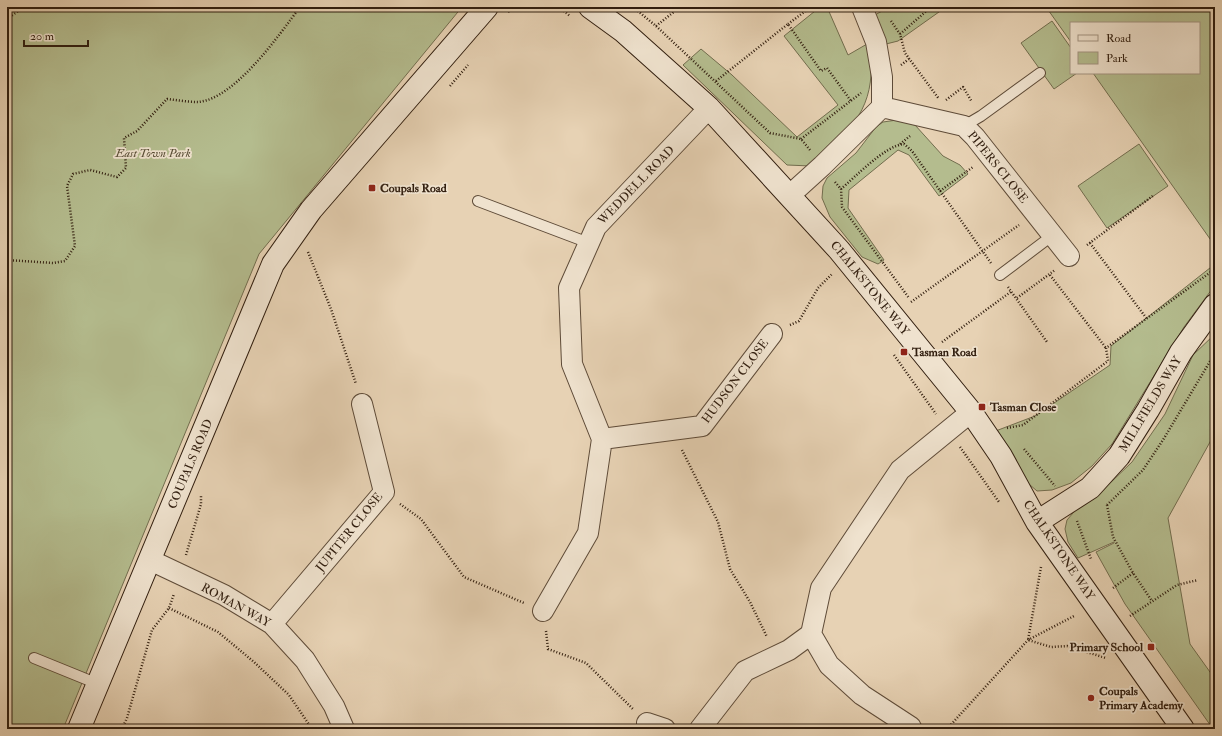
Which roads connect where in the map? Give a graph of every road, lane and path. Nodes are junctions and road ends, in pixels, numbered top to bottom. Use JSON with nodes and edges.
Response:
{"nodes":[{"id":1,"x":24,"y":7,"type":"edge"},
{"id":2,"x":300,"y":7,"type":"edge"},
{"id":3,"x":513,"y":7,"type":"edge"},
{"id":4,"x":559,"y":7,"type":"edge"},
{"id":5,"x":680,"y":7,"type":"edge"},
{"id":6,"x":811,"y":7,"type":"edge"},
{"id":7,"x":862,"y":7,"type":"edge"},
{"id":8,"x":931,"y":7,"type":"edge"},
{"id":9,"x":496,"y":11,"type":"edge"},
{"id":10,"x":583,"y":14,"type":"edge"},
{"id":11,"x":889,"y":18,"type":"dead end"},
{"id":12,"x":7,"y":19,"type":"edge"},
{"id":13,"x":788,"y":24,"type":"junction"},
{"id":14,"x":656,"y":26,"type":"dead end"},
{"id":15,"x":900,"y":34,"type":"junction"},
{"id":16,"x":910,"y":59,"type":"junction"},
{"id":17,"x":469,"y":62,"type":"dead end"},
{"id":18,"x":1040,"y":73,"type":"dead end"},
{"id":19,"x":882,"y":77,"type":"junction"},
{"id":20,"x":716,"y":81,"type":"dead end"},
{"id":21,"x":446,"y":90,"type":"dead end"},
{"id":22,"x":851,"y":101,"type":"junction"},
{"id":23,"x":882,"y":107,"type":"junction"},
{"id":24,"x":710,"y":108,"type":"junction"},
{"id":25,"x":981,"y":116,"type":"junction"},
{"id":26,"x":964,"y":126,"type":"junction"},
{"id":27,"x":801,"y":139,"type":"dead end"},
{"id":28,"x":990,"y":155,"type":"junction"},
{"id":29,"x":841,"y":189,"type":"dead end"},
{"id":30,"x":940,"y":191,"type":"junction"},
{"id":31,"x":790,"y":195,"type":"junction"},
{"id":32,"x":478,"y":201,"type":"dead end"},
{"id":33,"x":1036,"y":213,"type":"junction"},
{"id":34,"x":1053,"y":235,"type":"junction"},
{"id":35,"x":589,"y":243,"type":"junction"},
{"id":36,"x":1090,"y":243,"type":"dead end"},
{"id":37,"x":983,"y":251,"type":"junction"},
{"id":38,"x":303,"y":255,"type":"dead end"},
{"id":39,"x":1069,"y":256,"type":"dead end"},
{"id":40,"x":7,"y":260,"type":"edge"},
{"id":41,"x":1215,"y":270,"type":"edge"},
{"id":42,"x":1000,"y":275,"type":"junction"},
{"id":43,"x":1050,"y":275,"type":"dead end"},
{"id":44,"x":838,"y":279,"type":"dead end"},
{"id":45,"x":1012,"y":292,"type":"junction"},
{"id":46,"x":911,"y":302,"type":"dead end"},
{"id":47,"x":1215,"y":306,"type":"edge"},
{"id":48,"x":1147,"y":319,"type":"junction"},
{"id":49,"x":772,"y":334,"type":"joint"},
{"id":50,"x":942,"y":342,"type":"dead end"},
{"id":51,"x":1047,"y":342,"type":"dead end"},
{"id":52,"x":1106,"y":348,"type":"junction"},
{"id":53,"x":892,"y":353,"type":"dead end"},
{"id":54,"x":362,"y":404,"type":"joint"},
{"id":55,"x":971,"y":412,"type":"junction"},
{"id":56,"x":1006,"y":428,"type":"dead end"},
{"id":57,"x":672,"y":430,"type":"junction"},
{"id":58,"x":947,"y":431,"type":"junction"},
{"id":59,"x":602,"y":439,"type":"junction"},
{"id":60,"x":201,"y":491,"type":"dead end"},
{"id":61,"x":384,"y":492,"type":"junction"},
{"id":62,"x":1001,"y":505,"type":"dead end"},
{"id":63,"x":1107,"y":505,"type":"dead end"},
{"id":64,"x":1038,"y":522,"type":"junction"},
{"id":65,"x":150,"y":560,"type":"junction"},
{"id":66,"x":1047,"y":569,"type":"dead end"},
{"id":67,"x":1133,"y":573,"type":"junction"},
{"id":68,"x":181,"y":576,"type":"junction"},
{"id":69,"x":1198,"y":580,"type":"dead end"},
{"id":70,"x":1113,"y":588,"type":"dead end"},
{"id":71,"x":1152,"y":601,"type":"junction"},
{"id":72,"x":169,"y":608,"type":"junction"},
{"id":73,"x":543,"y":611,"type":"junction"},
{"id":74,"x":1074,"y":616,"type":"dead end"},
{"id":75,"x":1128,"y":617,"type":"dead end"},
{"id":76,"x":272,"y":624,"type":"junction"},
{"id":77,"x":810,"y":634,"type":"junction"},
{"id":78,"x":1028,"y":640,"type":"junction"},
{"id":79,"x":776,"y":656,"type":"junction"},
{"id":80,"x":34,"y":658,"type":"dead end"},
{"id":81,"x":1108,"y":658,"type":"dead end"},
{"id":82,"x":98,"y":684,"type":"junction"},
{"id":83,"x":656,"y":726,"type":"edge"},
{"id":84,"x":912,"y":728,"type":"edge"},
{"id":85,"x":79,"y":729,"type":"edge"},
{"id":86,"x":122,"y":729,"type":"edge"},
{"id":87,"x":312,"y":729,"type":"edge"},
{"id":88,"x":344,"y":729,"type":"edge"},
{"id":89,"x":700,"y":729,"type":"edge"},
{"id":90,"x":947,"y":729,"type":"edge"},
{"id":91,"x":1183,"y":729,"type":"edge"}],
"edges":[{"from":1,"to":12,"type":"path"},
{"from":2,"to":40,"type":"path"},
{"from":3,"to":9,"type":"path"},
{"from":4,"to":10,"type":"path"},
{"from":5,"to":14,"type":"path"},
{"from":6,"to":13,"type":"path"},
{"from":7,"to":19,"type":"street"},
{"from":8,"to":15,"type":"path"},
{"from":9,"to":65,"type":"street","name":"COUPALS ROAD"},
{"from":10,"to":24,"type":"street","name":"CHALKSTONE WAY"},
{"from":11,"to":15,"type":"path"},
{"from":13,"to":20,"type":"path"},
{"from":13,"to":22,"type":"path"},
{"from":15,"to":16,"type":"path"},
{"from":16,"to":19,"type":"path"},
{"from":16,"to":25,"type":"path"},
{"from":17,"to":21,"type":"path"},
{"from":18,"to":25,"type":"lane"},
{"from":19,"to":22,"type":"path"},
{"from":19,"to":23,"type":"street"},
{"from":22,"to":27,"type":"path"},
{"from":23,"to":26,"type":"street","name":"PIPERS CLOSE"},
{"from":23,"to":31,"type":"street"},
{"from":24,"to":31,"type":"street","name":"CHALKSTONE WAY"},
{"from":24,"to":35,"type":"street","name":"WEDDELL ROAD"},
{"from":25,"to":26,"type":"lane"},
{"from":26,"to":28,"type":"street","name":"PIPERS CLOSE"},
{"from":28,"to":30,"type":"path"},
{"from":28,"to":33,"type":"street","name":"PIPERS CLOSE"},
{"from":29,"to":30,"type":"path"},
{"from":30,"to":37,"type":"path"},
{"from":31,"to":55,"type":"street","name":"CHALKSTONE WAY"},
{"from":32,"to":35,"type":"lane"},
{"from":33,"to":34,"type":"street","name":"PIPERS CLOSE"},
{"from":33,"to":37,"type":"path"},
{"from":34,"to":39,"type":"street","name":"PIPERS CLOSE"},
{"from":34,"to":42,"type":"lane"},
{"from":35,"to":59,"type":"street","name":"WEDDELL ROAD"},
{"from":36,"to":48,"type":"path"},
{"from":37,"to":42,"type":"path"},
{"from":37,"to":46,"type":"path"},
{"from":38,"to":54,"type":"path"},
{"from":41,"to":48,"type":"path"},
{"from":42,"to":45,"type":"path"},
{"from":43,"to":52,"type":"path"},
{"from":44,"to":49,"type":"path"},
{"from":45,"to":50,"type":"path"},
{"from":45,"to":51,"type":"path"},
{"from":47,"to":64,"type":"street","name":"MILLFIELDS WAY"},
{"from":48,"to":52,"type":"path"},
{"from":49,"to":57,"type":"street","name":"HUDSON CLOSE"},
{"from":52,"to":56,"type":"path"},
{"from":53,"to":58,"type":"path"},
{"from":54,"to":61,"type":"street","name":"JUPITER CLOSE"},
{"from":55,"to":58,"type":"street"},
{"from":55,"to":64,"type":"street","name":"CHALKSTONE WAY"},
{"from":57,"to":59,"type":"street","name":"HUDSON CLOSE"},
{"from":57,"to":79,"type":"path"},
{"from":58,"to":62,"type":"path"},
{"from":58,"to":77,"type":"street"},
{"from":59,"to":73,"type":"street"},
{"from":60,"to":68,"type":"path"},
{"from":61,"to":73,"type":"path"},
{"from":61,"to":76,"type":"street","name":"JUPITER CLOSE"},
{"from":63,"to":67,"type":"path"},
{"from":64,"to":91,"type":"street","name":"CHALKSTONE WAY"},
{"from":65,"to":68,"type":"street","name":"ROMAN WAY"},
{"from":65,"to":82,"type":"street","name":"COUPALS ROAD"},
{"from":66,"to":78,"type":"path"},
{"from":67,"to":70,"type":"path"},
{"from":67,"to":71,"type":"path"},
{"from":68,"to":72,"type":"path"},
{"from":68,"to":76,"type":"street","name":"ROMAN WAY"},
{"from":69,"to":71,"type":"path"},
{"from":71,"to":75,"type":"path"},
{"from":72,"to":86,"type":"path"},
{"from":72,"to":87,"type":"path"},
{"from":73,"to":83,"type":"path"},
{"from":74,"to":78,"type":"path"},
{"from":76,"to":88,"type":"street","name":"ROMAN WAY"},
{"from":77,"to":79,"type":"street"},
{"from":77,"to":84,"type":"street"},
{"from":78,"to":81,"type":"path"},
{"from":78,"to":90,"type":"path"},
{"from":79,"to":89,"type":"street"},
{"from":80,"to":82,"type":"lane"},
{"from":82,"to":85,"type":"street","name":"COUPALS ROAD"}]}
